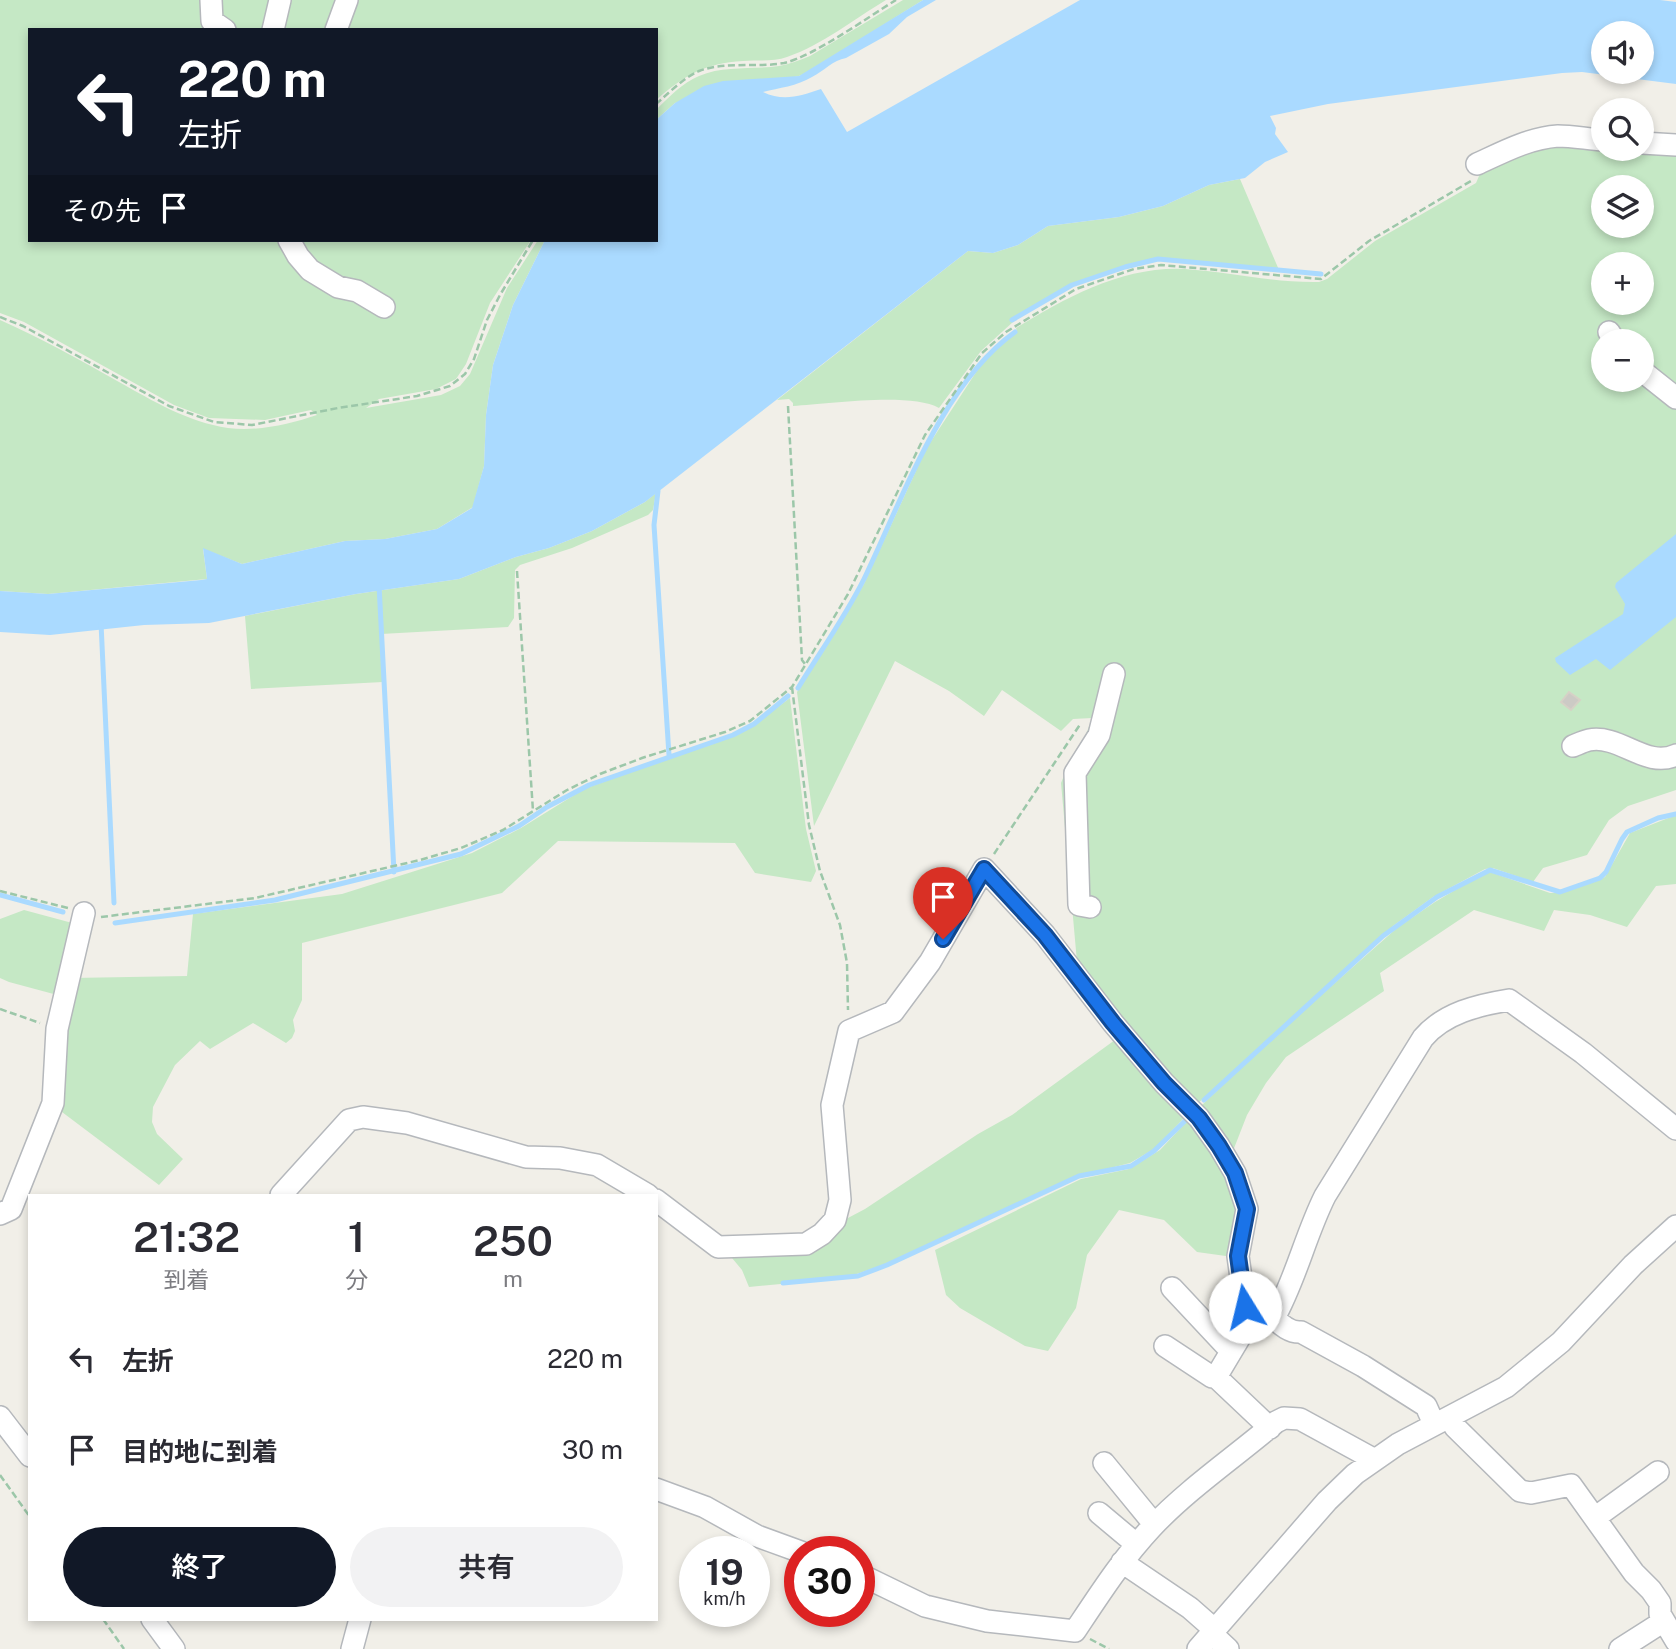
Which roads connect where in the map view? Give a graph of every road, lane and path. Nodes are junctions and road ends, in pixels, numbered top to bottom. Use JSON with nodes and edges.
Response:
{"nodes":[{"id":1,"x":211,"y":0,"type":"edge"},
{"id":2,"x":280,"y":0,"type":"edge"},
{"id":3,"x":347,"y":0,"type":"edge"},
{"id":4,"x":897,"y":0,"type":"edge"},
{"id":5,"x":222,"y":28,"type":"edge"},
{"id":6,"x":274,"y":28,"type":"edge"},
{"id":7,"x":337,"y":28,"type":"edge"},
{"id":8,"x":658,"y":102,"type":"edge"},
{"id":9,"x":1591,"y":139,"type":"edge"},
{"id":10,"x":1654,"y":144,"type":"edge"},
{"id":11,"x":1676,"y":145,"type":"edge"},
{"id":12,"x":1478,"y":164,"type":"joint"},
{"id":13,"x":290,"y":242,"type":"edge"},
{"id":14,"x":533,"y":242,"type":"edge"},
{"id":15,"x":384,"y":307,"type":"dead end"},
{"id":16,"x":0,"y":317,"type":"edge"},
{"id":17,"x":1654,"y":381,"type":"edge"},
{"id":18,"x":1676,"y":398,"type":"edge"},
{"id":19,"x":788,"y":406,"type":"dead end"},
{"id":20,"x":517,"y":571,"type":"dead end"},
{"id":21,"x":805,"y":664,"type":"junction"},
{"id":22,"x":1114,"y":674,"type":"dead end"},
{"id":23,"x":792,"y":687,"type":"junction"},
{"id":24,"x":1082,"y":722,"type":"dead end"},
{"id":25,"x":1573,"y":746,"type":"dead end"},
{"id":26,"x":1676,"y":755,"type":"edge"},
{"id":27,"x":533,"y":811,"type":"junction"},
{"id":28,"x":984,"y":869,"type":"junction"},
{"id":29,"x":0,"y":891,"type":"edge"},
{"id":30,"x":1090,"y":907,"type":"dead end"},
{"id":31,"x":83,"y":913,"type":"junction"},
{"id":32,"x":0,"y":1009,"type":"edge"},
{"id":33,"x":57,"y":1029,"type":"junction"},
{"id":34,"x":849,"y":1031,"type":"junction"},
{"id":35,"x":1676,"y":1129,"type":"edge"},
{"id":36,"x":282,"y":1194,"type":"edge"},
{"id":37,"x":646,"y":1194,"type":"edge"},
{"id":38,"x":658,"y":1202,"type":"edge"},
{"id":39,"x":14,"y":1214,"type":"edge"},
{"id":40,"x":1676,"y":1226,"type":"edge"},
{"id":41,"x":1172,"y":1288,"type":"dead end"},
{"id":42,"x":1264,"y":1316,"type":"junction"},
{"id":43,"x":1165,"y":1346,"type":"dead end"},
{"id":44,"x":1231,"y":1351,"type":"junction"},
{"id":45,"x":1216,"y":1377,"type":"junction"},
{"id":46,"x":0,"y":1417,"type":"edge"},
{"id":47,"x":1442,"y":1422,"type":"junction"},
{"id":48,"x":1270,"y":1428,"type":"junction"},
{"id":49,"x":28,"y":1453,"type":"edge"},
{"id":50,"x":1375,"y":1460,"type":"junction"},
{"id":51,"x":1104,"y":1463,"type":"dead end"},
{"id":52,"x":1658,"y":1472,"type":"dead end"},
{"id":53,"x":0,"y":1475,"type":"edge"},
{"id":54,"x":658,"y":1490,"type":"edge"},
{"id":55,"x":1099,"y":1513,"type":"dead end"},
{"id":56,"x":28,"y":1514,"type":"edge"},
{"id":57,"x":1596,"y":1517,"type":"junction"},
{"id":58,"x":1154,"y":1524,"type":"junction"},
{"id":59,"x":1136,"y":1544,"type":"junction"},
{"id":60,"x":784,"y":1546,"type":"edge"},
{"id":61,"x":1122,"y":1562,"type":"junction"},
{"id":62,"x":875,"y":1582,"type":"edge"},
{"id":63,"x":104,"y":1621,"type":"edge"},
{"id":64,"x":153,"y":1621,"type":"edge"},
{"id":65,"x":359,"y":1621,"type":"edge"},
{"id":66,"x":1664,"y":1621,"type":"junction"},
{"id":67,"x":1208,"y":1638,"type":"edge"},
{"id":68,"x":1676,"y":1641,"type":"edge"},
{"id":69,"x":124,"y":1649,"type":"edge"},
{"id":70,"x":174,"y":1649,"type":"edge"},
{"id":71,"x":352,"y":1649,"type":"edge"},
{"id":72,"x":1228,"y":1649,"type":"edge"},
{"id":73,"x":1620,"y":1649,"type":"edge"}],
"edges":[{"from":1,"to":5,"type":"street"},
{"from":2,"to":6,"type":"street"},
{"from":3,"to":7,"type":"street"},
{"from":4,"to":8,"type":"path"},
{"from":9,"to":12,"type":"street"},
{"from":10,"to":11,"type":"street"},
{"from":12,"to":21,"type":"path"},
{"from":13,"to":15,"type":"street"},
{"from":14,"to":16,"type":"path"},
{"from":17,"to":18,"type":"street"},
{"from":19,"to":21,"type":"path"},
{"from":20,"to":27,"type":"path"},
{"from":21,"to":23,"type":"path"},
{"from":22,"to":30,"type":"street"},
{"from":23,"to":27,"type":"path"},
{"from":23,"to":34,"type":"path"},
{"from":24,"to":28,"type":"path"},
{"from":25,"to":26,"type":"street"},
{"from":27,"to":31,"type":"path"},
{"from":28,"to":34,"type":"street"},
{"from":28,"to":42,"type":"street"},
{"from":29,"to":31,"type":"path"},
{"from":31,"to":33,"type":"street"},
{"from":32,"to":33,"type":"path"},
{"from":33,"to":39,"type":"street"},
{"from":34,"to":38,"type":"street"},
{"from":35,"to":42,"type":"street"},
{"from":36,"to":37,"type":"street"},
{"from":40,"to":47,"type":"street"},
{"from":41,"to":44,"type":"street"},
{"from":42,"to":44,"type":"street"},
{"from":42,"to":47,"type":"street"},
{"from":43,"to":45,"type":"street"},
{"from":44,"to":45,"type":"street"},
{"from":45,"to":48,"type":"street"},
{"from":46,"to":49,"type":"street"},
{"from":47,"to":50,"type":"street"},
{"from":47,"to":57,"type":"street"},
{"from":48,"to":50,"type":"street"},
{"from":48,"to":58,"type":"street"},
{"from":50,"to":67,"type":"street"},
{"from":51,"to":58,"type":"street"},
{"from":52,"to":57,"type":"street"},
{"from":53,"to":56,"type":"path"},
{"from":54,"to":60,"type":"street"},
{"from":55,"to":59,"type":"street"},
{"from":57,"to":66,"type":"street"},
{"from":58,"to":59,"type":"street"},
{"from":59,"to":61,"type":"street"},
{"from":61,"to":62,"type":"street"},
{"from":61,"to":67,"type":"street"},
{"from":63,"to":69,"type":"path"},
{"from":64,"to":70,"type":"street"},
{"from":65,"to":71,"type":"street"},
{"from":66,"to":68,"type":"street"},
{"from":66,"to":73,"type":"street"},
{"from":67,"to":72,"type":"street"}]}
